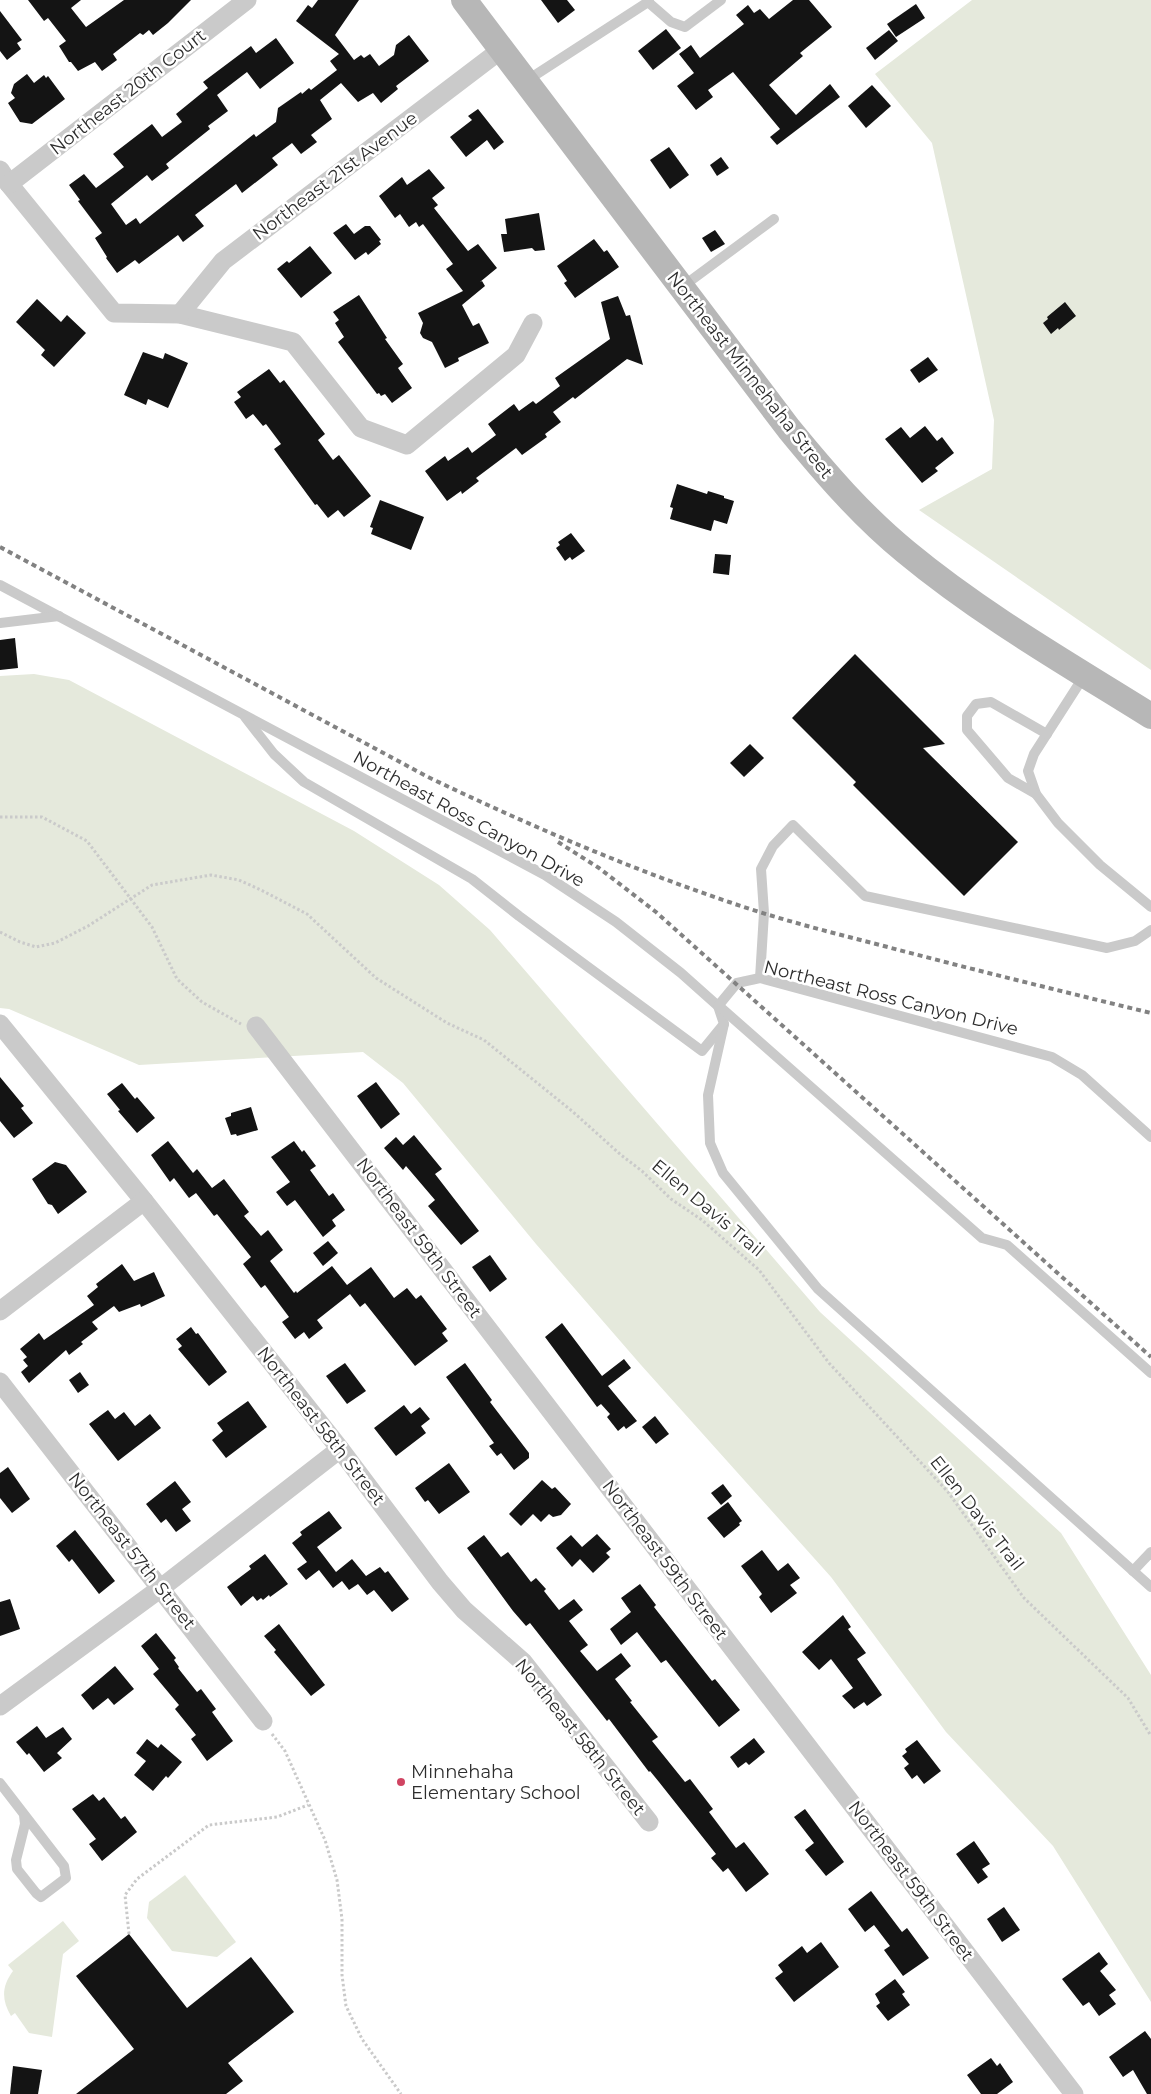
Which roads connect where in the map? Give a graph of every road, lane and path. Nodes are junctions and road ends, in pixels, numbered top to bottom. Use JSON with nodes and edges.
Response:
{"nodes":[{"id":1,"x":248,"y":0,"type":"edge"},
{"id":2,"x":464,"y":0,"type":"edge"},
{"id":3,"x":721,"y":0,"type":"edge"},
{"id":4,"x":649,"y":1,"type":"edge"},
{"id":5,"x":502,"y":50,"type":"junction"},
{"id":6,"x":526,"y":81,"type":"junction"},
{"id":7,"x":4,"y":177,"type":"edge"},
{"id":8,"x":774,"y":219,"type":"dead end"},
{"id":9,"x":682,"y":288,"type":"junction"},
{"id":10,"x":180,"y":314,"type":"junction"},
{"id":11,"x":534,"y":323,"type":"dead end"},
{"id":12,"x":0,"y":585,"type":"edge"},
{"id":13,"x":59,"y":616,"type":"junction"},
{"id":14,"x":0,"y":623,"type":"edge"},
{"id":15,"x":1085,"y":675,"type":"junction"},
{"id":16,"x":241,"y":713,"type":"junction"},
{"id":17,"x":1151,"y":716,"type":"edge"},
{"id":18,"x":1047,"y":734,"type":"junction"},
{"id":19,"x":1036,"y":794,"type":"junction"},
{"id":20,"x":0,"y":817,"type":"edge"},
{"id":21,"x":129,"y":898,"type":"junction"},
{"id":22,"x":1151,"y":907,"type":"edge"},
{"id":23,"x":1151,"y":930,"type":"edge"},
{"id":24,"x":0,"y":932,"type":"edge"},
{"id":25,"x":760,"y":978,"type":"junction"},
{"id":26,"x":718,"y":1006,"type":"junction"},
{"id":27,"x":0,"y":1024,"type":"edge"},
{"id":28,"x":724,"y":1024,"type":"junction"},
{"id":29,"x":256,"y":1026,"type":"joint"},
{"id":30,"x":1151,"y":1137,"type":"edge"},
{"id":31,"x":144,"y":1201,"type":"junction"},
{"id":32,"x":0,"y":1311,"type":"edge"},
{"id":33,"x":1151,"y":1373,"type":"edge"},
{"id":34,"x":0,"y":1382,"type":"edge"},
{"id":35,"x":340,"y":1449,"type":"junction"},
{"id":36,"x":1151,"y":1552,"type":"edge"},
{"id":37,"x":1133,"y":1571,"type":"junction"},
{"id":38,"x":1151,"y":1587,"type":"edge"},
{"id":39,"x":161,"y":1588,"type":"junction"},
{"id":40,"x":0,"y":1706,"type":"edge"},
{"id":41,"x":263,"y":1721,"type":"joint"},
{"id":42,"x":1151,"y":1736,"type":"edge"},
{"id":43,"x":0,"y":1783,"type":"edge"},
{"id":44,"x":308,"y":1805,"type":"junction"},
{"id":45,"x":24,"y":1815,"type":"junction"},
{"id":46,"x":649,"y":1822,"type":"dead end"},
{"id":47,"x":129,"y":1934,"type":"dead end"},
{"id":48,"x":401,"y":2094,"type":"edge"},
{"id":49,"x":1074,"y":2094,"type":"edge"}],
"edges":[{"from":1,"to":7,"type":"street","name":"Northeast 20th Court"},
{"from":2,"to":5,"type":"main road","name":"Northeast Minnehaha Street"},
{"from":3,"to":4,"type":"lane"},
{"from":4,"to":6,"type":"lane"},
{"from":5,"to":6,"type":"main road","name":"Northeast Minnehaha Street"},
{"from":5,"to":10,"type":"street","name":"Northeast 21st Avenue"},
{"from":6,"to":9,"type":"main road","name":"Northeast Minnehaha Street"},
{"from":7,"to":10,"type":"street"},
{"from":8,"to":9,"type":"lane"},
{"from":9,"to":15,"type":"main road","name":"Northeast Minnehaha Street"},
{"from":10,"to":11,"type":"street"},
{"from":12,"to":13,"type":"lane","name":"Northeast Ross Canyon Drive"},
{"from":13,"to":14,"type":"lane"},
{"from":13,"to":16,"type":"lane","name":"Northeast Ross Canyon Drive"},
{"from":15,"to":17,"type":"main road","name":"Northeast Minnehaha Street"},
{"from":15,"to":18,"type":"lane"},
{"from":16,"to":26,"type":"lane","name":"Northeast Ross Canyon Drive"},
{"from":16,"to":28,"type":"lane"},
{"from":18,"to":19,"type":"lane"},
{"from":18,"to":19,"type":"lane"},
{"from":19,"to":22,"type":"lane"},
{"from":20,"to":21,"type":"path"},
{"from":21,"to":24,"type":"path","name":"Ellen Davis Trail"},
{"from":21,"to":29,"type":"path"},
{"from":21,"to":42,"type":"path","name":"Ellen Davis Trail"},
{"from":23,"to":25,"type":"lane"},
{"from":25,"to":26,"type":"lane","name":"Northeast Ross Canyon Drive"},
{"from":25,"to":30,"type":"lane","name":"Northeast Ross Canyon Drive"},
{"from":26,"to":28,"type":"lane"},
{"from":26,"to":33,"type":"lane"},
{"from":27,"to":31,"type":"street","name":"Northeast 58th Street"},
{"from":28,"to":37,"type":"lane"},
{"from":29,"to":49,"type":"street","name":"Northeast 59th Street"},
{"from":31,"to":32,"type":"street"},
{"from":31,"to":35,"type":"street","name":"Northeast 58th Street"},
{"from":34,"to":39,"type":"street","name":"Northeast 57th Street"},
{"from":35,"to":39,"type":"street"},
{"from":35,"to":46,"type":"street","name":"Northeast 58th Street"},
{"from":36,"to":37,"type":"lane"},
{"from":37,"to":38,"type":"lane"},
{"from":39,"to":40,"type":"street"},
{"from":39,"to":41,"type":"street","name":"Northeast 57th Street"},
{"from":41,"to":44,"type":"path"},
{"from":43,"to":45,"type":"lane"},
{"from":44,"to":47,"type":"path"},
{"from":44,"to":48,"type":"path"},
{"from":45,"to":45,"type":"lane"}]}
